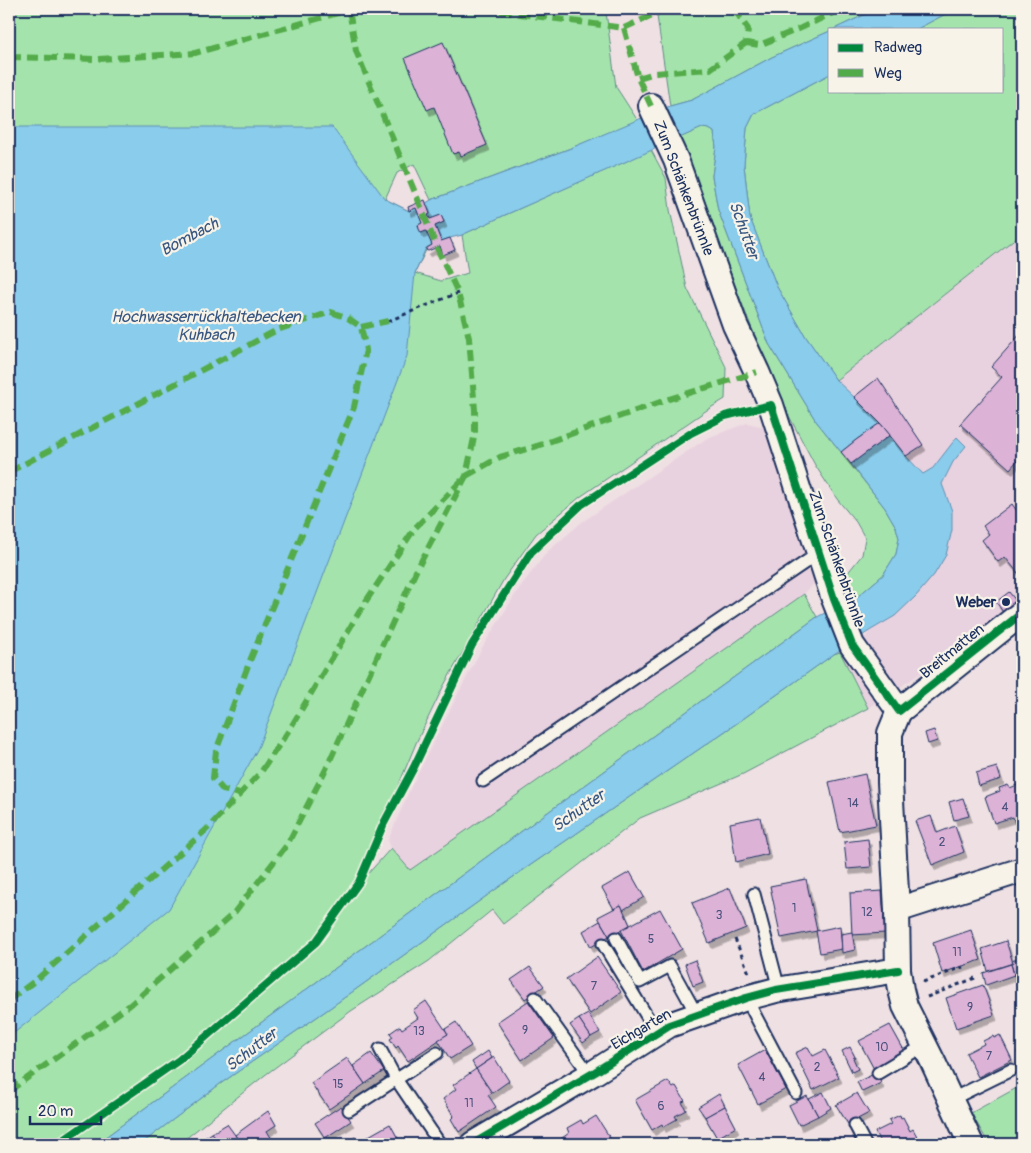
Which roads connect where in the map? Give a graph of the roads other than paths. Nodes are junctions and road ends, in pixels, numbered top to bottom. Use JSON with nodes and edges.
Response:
{"nodes":[{"id":1,"x":651,"y":106,"type":"dead end"},
{"id":2,"x":819,"y":553,"type":"junction"},
{"id":3,"x":1022,"y":613,"type":"edge"},
{"id":4,"x":899,"y":711,"type":"junction"},
{"id":5,"x":483,"y":781,"type":"dead end"},
{"id":6,"x":1022,"y":870,"type":"edge"},
{"id":7,"x":754,"y":894,"type":"dead end"},
{"id":8,"x":897,"y":910,"type":"junction"},
{"id":9,"x":616,"y":938,"type":"dead end"},
{"id":10,"x":603,"y":944,"type":"dead end"},
{"id":11,"x":901,"y":989,"type":"junction"},
{"id":12,"x":761,"y":994,"type":"junction"},
{"id":13,"x":535,"y":998,"type":"dead end"},
{"id":14,"x":697,"y":1015,"type":"junction"},
{"id":15,"x":656,"y":1033,"type":"junction"},
{"id":16,"x":925,"y":1045,"type":"junction"},
{"id":17,"x":380,"y":1049,"type":"dead end"},
{"id":18,"x":437,"y":1053,"type":"dead end"},
{"id":19,"x":1011,"y":1070,"type":"dead end"},
{"id":20,"x":878,"y":1073,"type":"dead end"},
{"id":21,"x":590,"y":1075,"type":"junction"},
{"id":22,"x":396,"y":1080,"type":"junction"},
{"id":23,"x":796,"y":1093,"type":"dead end"},
{"id":24,"x":950,"y":1100,"type":"junction"},
{"id":25,"x":349,"y":1110,"type":"dead end"},
{"id":26,"x":855,"y":1125,"type":"dead end"},
{"id":27,"x":440,"y":1144,"type":"edge"},
{"id":28,"x":473,"y":1144,"type":"edge"},
{"id":29,"x":865,"y":1144,"type":"edge"},
{"id":30,"x":971,"y":1144,"type":"edge"}],
"edges":[{"from":1,"to":2,"type":"street","name":"Zum Schänkenbrünnle"},
{"from":2,"to":4,"type":"street","name":"Zum Schänkenbrünnle"},
{"from":2,"to":5,"type":"lane"},
{"from":3,"to":4,"type":"street","name":"Breitmatten"},
{"from":4,"to":8,"type":"street"},
{"from":6,"to":8,"type":"street"},
{"from":7,"to":12,"type":"lane"},
{"from":8,"to":11,"type":"street"},
{"from":9,"to":14,"type":"lane"},
{"from":10,"to":15,"type":"lane"},
{"from":11,"to":12,"type":"street","name":"Eichgarten"},
{"from":11,"to":16,"type":"street"},
{"from":12,"to":14,"type":"street","name":"Eichgarten"},
{"from":12,"to":23,"type":"lane"},
{"from":13,"to":21,"type":"lane"},
{"from":14,"to":15,"type":"street","name":"Eichgarten"},
{"from":15,"to":21,"type":"street","name":"Eichgarten"},
{"from":16,"to":20,"type":"lane"},
{"from":16,"to":24,"type":"street"},
{"from":17,"to":22,"type":"lane"},
{"from":18,"to":22,"type":"lane"},
{"from":19,"to":24,"type":"lane"},
{"from":21,"to":28,"type":"street","name":"Eichgarten"},
{"from":22,"to":25,"type":"lane"},
{"from":22,"to":27,"type":"lane"},
{"from":24,"to":30,"type":"street"},
{"from":26,"to":29,"type":"lane"}]}
